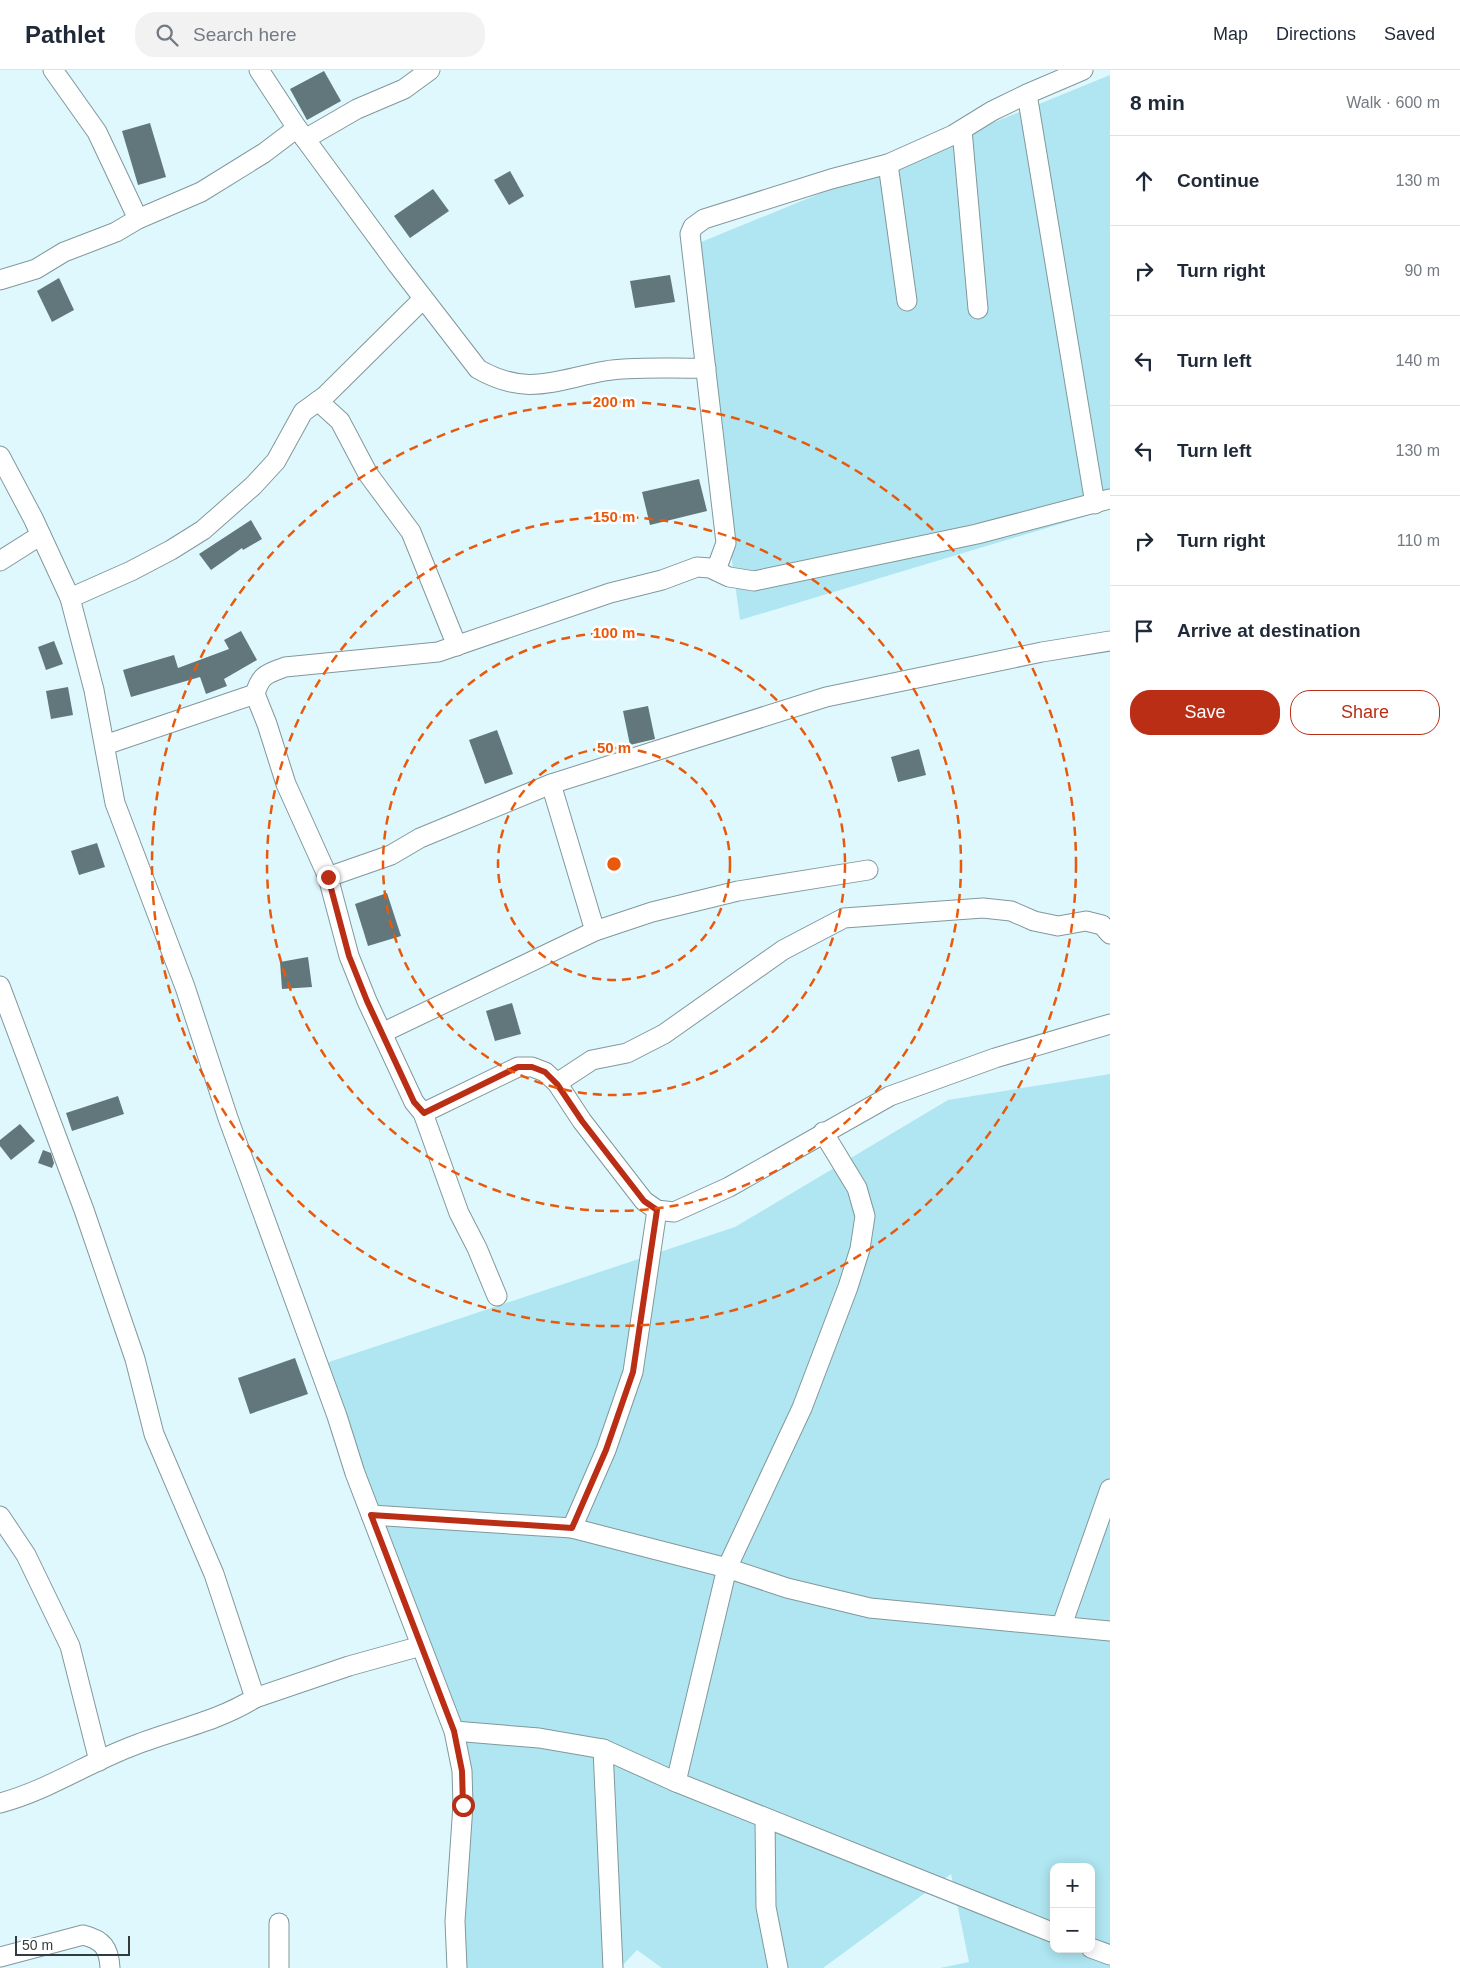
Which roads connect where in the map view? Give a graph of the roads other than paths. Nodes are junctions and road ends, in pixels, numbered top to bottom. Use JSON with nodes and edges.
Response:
{"nodes":[{"id":1,"x":53,"y":70,"type":"edge"},
{"id":2,"x":259,"y":70,"type":"edge"},
{"id":3,"x":430,"y":70,"type":"edge"},
{"id":4,"x":1082,"y":70,"type":"edge"},
{"id":5,"x":1027,"y":94,"type":"junction"},
{"id":6,"x":962,"y":130,"type":"junction"},
{"id":7,"x":302,"y":133,"type":"junction"},
{"id":8,"x":888,"y":164,"type":"junction"},
{"id":9,"x":138,"y":218,"type":"junction"},
{"id":10,"x":0,"y":280,"type":"edge"},
{"id":11,"x":423,"y":299,"type":"junction"},
{"id":12,"x":907,"y":301,"type":"dead end"},
{"id":13,"x":978,"y":310,"type":"dead end"},
{"id":14,"x":706,"y":368,"type":"junction"},
{"id":15,"x":318,"y":401,"type":"junction"},
{"id":16,"x":0,"y":456,"type":"edge"},
{"id":17,"x":1103,"y":501,"type":"edge"},
{"id":18,"x":41,"y":535,"type":"junction"},
{"id":19,"x":0,"y":561,"type":"edge"},
{"id":20,"x":716,"y":570,"type":"junction"},
{"id":21,"x":70,"y":598,"type":"junction"},
{"id":22,"x":1110,"y":641,"type":"edge"},
{"id":23,"x":457,"y":646,"type":"junction"},
{"id":24,"x":254,"y":694,"type":"junction"},
{"id":25,"x":104,"y":745,"type":"junction"},
{"id":26,"x":551,"y":784,"type":"junction"},
{"id":27,"x":868,"y":870,"type":"dead end"},
{"id":28,"x":328,"y":877,"type":"junction"},
{"id":29,"x":595,"y":931,"type":"junction"},
{"id":30,"x":1110,"y":934,"type":"edge"},
{"id":31,"x":0,"y":986,"type":"edge"},
{"id":32,"x":1110,"y":1024,"type":"edge"},
{"id":33,"x":382,"y":1033,"type":"junction"},
{"id":34,"x":557,"y":1084,"type":"junction"},
{"id":35,"x":424,"y":1113,"type":"junction"},
{"id":36,"x":823,"y":1132,"type":"junction"},
{"id":37,"x":657,"y":1210,"type":"junction"},
{"id":38,"x":497,"y":1296,"type":"dead end"},
{"id":39,"x":1110,"y":1489,"type":"edge"},
{"id":40,"x":371,"y":1515,"type":"junction"},
{"id":41,"x":0,"y":1516,"type":"edge"},
{"id":42,"x":572,"y":1528,"type":"junction"},
{"id":43,"x":727,"y":1568,"type":"junction"},
{"id":44,"x":1062,"y":1625,"type":"junction"},
{"id":45,"x":1110,"y":1631,"type":"edge"},
{"id":46,"x":421,"y":1646,"type":"junction"},
{"id":47,"x":255,"y":1698,"type":"junction"},
{"id":48,"x":454,"y":1731,"type":"junction"},
{"id":49,"x":603,"y":1750,"type":"junction"},
{"id":50,"x":98,"y":1761,"type":"junction"},
{"id":51,"x":676,"y":1782,"type":"junction"},
{"id":52,"x":0,"y":1803,"type":"edge"},
{"id":53,"x":765,"y":1818,"type":"junction"},
{"id":54,"x":279,"y":1922,"type":"dead end"},
{"id":55,"x":1050,"y":1931,"type":"edge"},
{"id":56,"x":1095,"y":1949,"type":"edge"},
{"id":57,"x":1110,"y":1955,"type":"edge"},
{"id":58,"x":0,"y":1956,"type":"edge"},
{"id":59,"x":110,"y":1968,"type":"edge"},
{"id":60,"x":279,"y":1968,"type":"edge"},
{"id":61,"x":457,"y":1968,"type":"edge"},
{"id":62,"x":613,"y":1968,"type":"edge"},
{"id":63,"x":778,"y":1968,"type":"edge"}],
"edges":[{"from":1,"to":9,"type":"street"},
{"from":2,"to":7,"type":"street"},
{"from":3,"to":7,"type":"street"},
{"from":4,"to":5,"type":"street"},
{"from":5,"to":6,"type":"street"},
{"from":5,"to":17,"type":"street"},
{"from":6,"to":8,"type":"street"},
{"from":6,"to":13,"type":"street"},
{"from":7,"to":9,"type":"street"},
{"from":7,"to":11,"type":"street"},
{"from":8,"to":12,"type":"street"},
{"from":8,"to":14,"type":"street"},
{"from":9,"to":10,"type":"street"},
{"from":11,"to":14,"type":"street"},
{"from":11,"to":15,"type":"street"},
{"from":14,"to":20,"type":"street"},
{"from":15,"to":21,"type":"street"},
{"from":15,"to":23,"type":"street"},
{"from":16,"to":18,"type":"street"},
{"from":17,"to":20,"type":"street"},
{"from":18,"to":19,"type":"street"},
{"from":18,"to":21,"type":"street"},
{"from":20,"to":23,"type":"street"},
{"from":21,"to":25,"type":"street"},
{"from":22,"to":26,"type":"street"},
{"from":23,"to":24,"type":"street"},
{"from":24,"to":25,"type":"street"},
{"from":24,"to":28,"type":"street"},
{"from":25,"to":40,"type":"street"},
{"from":26,"to":28,"type":"street"},
{"from":26,"to":29,"type":"street"},
{"from":27,"to":29,"type":"street"},
{"from":28,"to":33,"type":"street"},
{"from":29,"to":33,"type":"street"},
{"from":30,"to":34,"type":"street"},
{"from":31,"to":47,"type":"street"},
{"from":32,"to":36,"type":"street"},
{"from":33,"to":35,"type":"street"},
{"from":34,"to":35,"type":"street"},
{"from":34,"to":37,"type":"street"},
{"from":35,"to":38,"type":"street"},
{"from":36,"to":37,"type":"street"},
{"from":36,"to":43,"type":"street"},
{"from":37,"to":42,"type":"street"},
{"from":39,"to":44,"type":"street"},
{"from":40,"to":42,"type":"street"},
{"from":40,"to":46,"type":"street"},
{"from":41,"to":50,"type":"street"},
{"from":42,"to":43,"type":"street"},
{"from":43,"to":44,"type":"street"},
{"from":43,"to":51,"type":"street"},
{"from":44,"to":45,"type":"street"},
{"from":46,"to":47,"type":"street"},
{"from":46,"to":48,"type":"street"},
{"from":47,"to":50,"type":"street"},
{"from":48,"to":49,"type":"street"},
{"from":48,"to":61,"type":"street"},
{"from":49,"to":51,"type":"street"},
{"from":49,"to":62,"type":"street"},
{"from":50,"to":52,"type":"street"},
{"from":51,"to":53,"type":"street"},
{"from":53,"to":55,"type":"street"},
{"from":53,"to":63,"type":"street"},
{"from":54,"to":60,"type":"street"},
{"from":56,"to":57,"type":"street"},
{"from":58,"to":59,"type":"street"}]}
